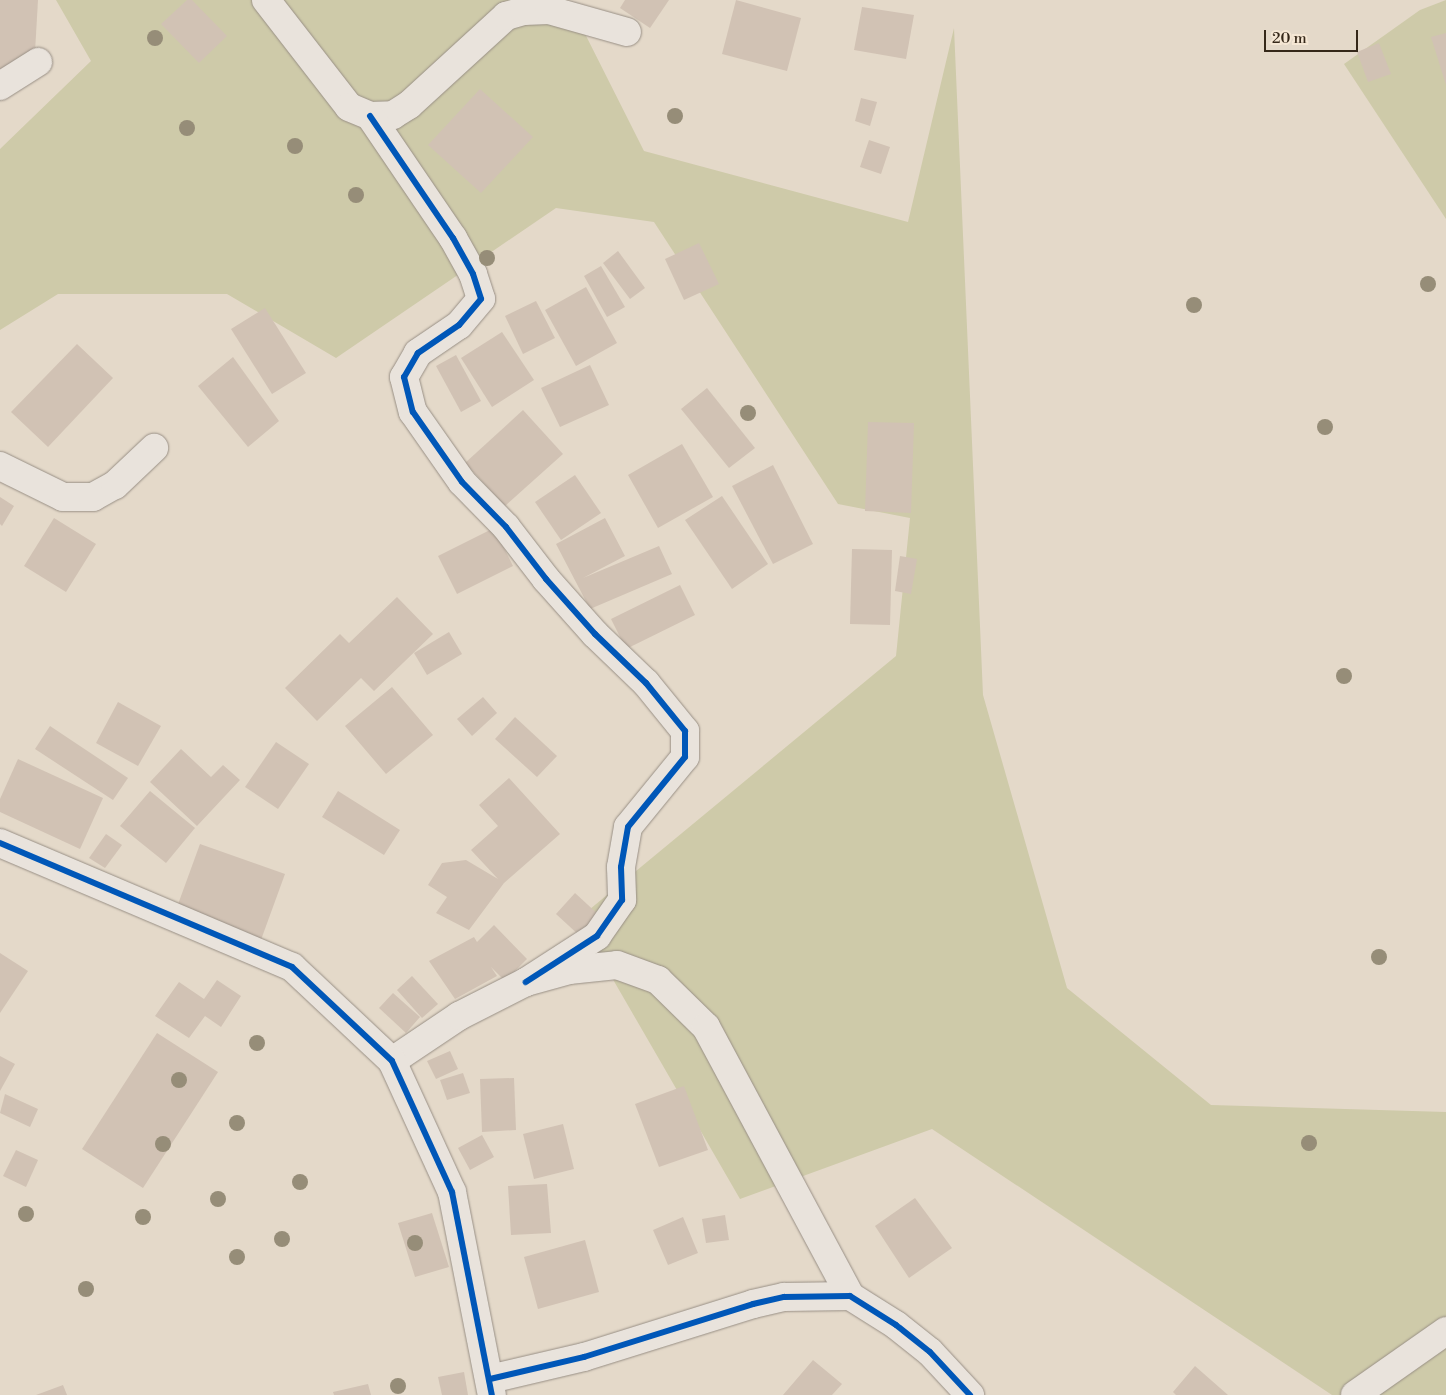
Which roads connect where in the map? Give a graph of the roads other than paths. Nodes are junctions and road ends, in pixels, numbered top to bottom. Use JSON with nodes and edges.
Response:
{"nodes":[{"id":1,"x":266,"y":0,"type":"edge"},
{"id":2,"x":512,"y":8,"type":"edge"},
{"id":3,"x":627,"y":32,"type":"dead end"},
{"id":4,"x":38,"y":62,"type":"dead end"},
{"id":5,"x":0,"y":86,"type":"edge"},
{"id":6,"x":370,"y":116,"type":"junction"},
{"id":7,"x":154,"y":448,"type":"dead end"},
{"id":8,"x":0,"y":466,"type":"edge"},
{"id":9,"x":0,"y":843,"type":"edge"},
{"id":10,"x":526,"y":982,"type":"junction"},
{"id":11,"x":392,"y":1061,"type":"junction"},
{"id":12,"x":850,"y":1296,"type":"junction"},
{"id":13,"x":1446,"y":1331,"type":"edge"},
{"id":14,"x":491,"y":1387,"type":"edge"},
{"id":15,"x":970,"y":1395,"type":"edge"},
{"id":16,"x":1355,"y":1395,"type":"edge"}],
"edges":[{"from":1,"to":6,"type":"street"},
{"from":2,"to":3,"type":"street"},
{"from":2,"to":6,"type":"street"},
{"from":4,"to":5,"type":"street"},
{"from":6,"to":10,"type":"street"},
{"from":7,"to":8,"type":"street"},
{"from":9,"to":11,"type":"street"},
{"from":10,"to":11,"type":"street"},
{"from":10,"to":12,"type":"street"},
{"from":11,"to":14,"type":"street"},
{"from":12,"to":14,"type":"street"},
{"from":12,"to":15,"type":"street"},
{"from":13,"to":16,"type":"street"}]}
